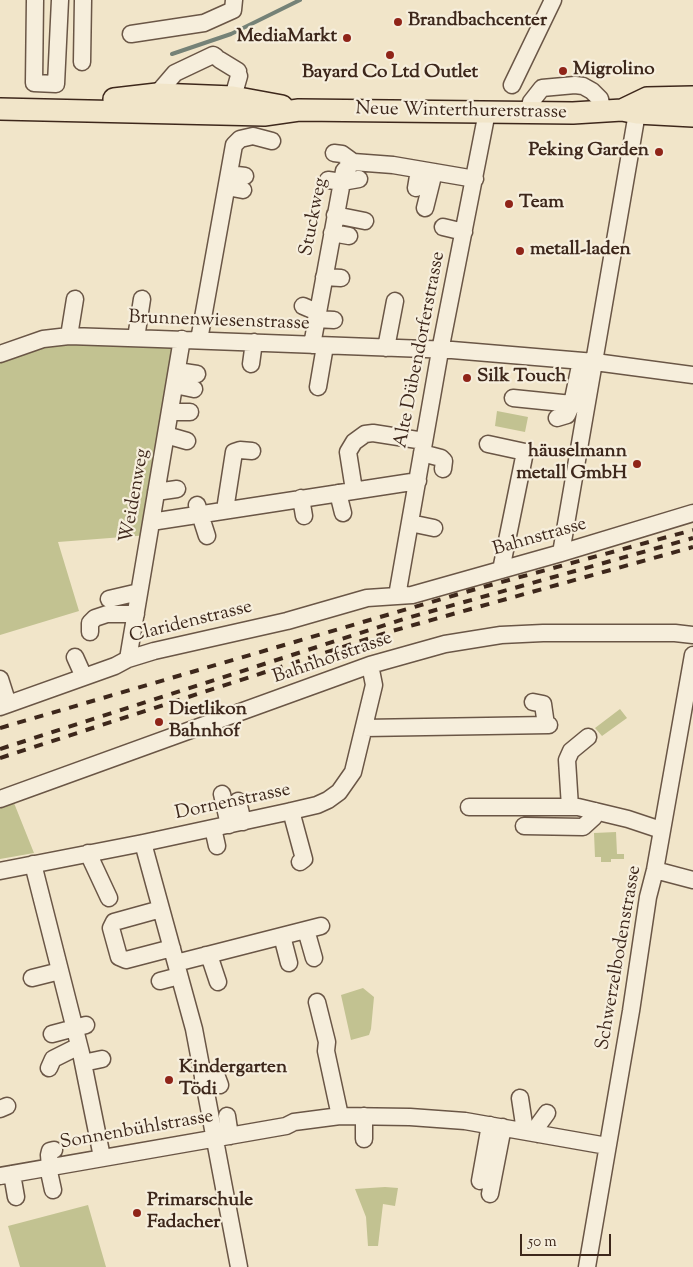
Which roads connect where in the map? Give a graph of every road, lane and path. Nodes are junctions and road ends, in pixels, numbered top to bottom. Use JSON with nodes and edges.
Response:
{"nodes":[{"id":1,"x":35,"y":0,"type":"edge"},
{"id":2,"x":60,"y":0,"type":"edge"},
{"id":3,"x":83,"y":0,"type":"edge"},
{"id":4,"x":234,"y":0,"type":"edge"},
{"id":5,"x":553,"y":0,"type":"edge"},
{"id":6,"x":132,"y":34,"type":"dead end"},
{"id":7,"x":82,"y":62,"type":"dead end"},
{"id":8,"x":512,"y":86,"type":"dead end"},
{"id":9,"x":157,"y":94,"type":"junction"},
{"id":10,"x":233,"y":97,"type":"junction"},
{"id":11,"x":693,"y":97,"type":"edge"},
{"id":12,"x":0,"y":99,"type":"edge"},
{"id":13,"x":0,"y":109,"type":"edge"},
{"id":14,"x":299,"y":110,"type":"junction"},
{"id":15,"x":209,"y":112,"type":"junction"},
{"id":16,"x":487,"y":112,"type":"junction"},
{"id":17,"x":621,"y":112,"type":"junction"},
{"id":18,"x":528,"y":113,"type":"junction"},
{"id":19,"x":693,"y":116,"type":"edge"},
{"id":20,"x":272,"y":141,"type":"dead end"},
{"id":21,"x":334,"y":153,"type":"dead end"},
{"id":22,"x":357,"y":165,"type":"junction"},
{"id":23,"x":427,"y":171,"type":"junction"},
{"id":24,"x":474,"y":179,"type":"junction"},
{"id":25,"x":416,"y":188,"type":"dead end"},
{"id":26,"x":425,"y":208,"type":"dead end"},
{"id":27,"x":365,"y":221,"type":"dead end"},
{"id":28,"x":330,"y":222,"type":"junction"},
{"id":29,"x":443,"y":227,"type":"dead end"},
{"id":30,"x":464,"y":232,"type":"junction"},
{"id":31,"x":349,"y":236,"type":"dead end"},
{"id":32,"x":321,"y":266,"type":"junction"},
{"id":33,"x":341,"y":278,"type":"dead end"},
{"id":34,"x":142,"y":299,"type":"dead end"},
{"id":35,"x":75,"y":300,"type":"dead end"},
{"id":36,"x":395,"y":301,"type":"dead end"},
{"id":37,"x":312,"y":312,"type":"junction"},
{"id":38,"x":334,"y":320,"type":"dead end"},
{"id":39,"x":68,"y":336,"type":"junction"},
{"id":40,"x":136,"y":338,"type":"junction"},
{"id":41,"x":182,"y":340,"type":"junction"},
{"id":42,"x":199,"y":340,"type":"junction"},
{"id":43,"x":254,"y":342,"type":"junction"},
{"id":44,"x":319,"y":346,"type":"junction"},
{"id":45,"x":386,"y":348,"type":"junction"},
{"id":46,"x":440,"y":351,"type":"junction"},
{"id":47,"x":0,"y":354,"type":"edge"},
{"id":48,"x":588,"y":362,"type":"junction"},
{"id":49,"x":251,"y":364,"type":"dead end"},
{"id":50,"x":693,"y":375,"type":"edge"},
{"id":51,"x":176,"y":378,"type":"junction"},
{"id":52,"x":195,"y":381,"type":"dead end"},
{"id":53,"x":318,"y":387,"type":"dead end"},
{"id":54,"x":513,"y":398,"type":"dead end"},
{"id":55,"x":572,"y":404,"type":"junction"},
{"id":56,"x":170,"y":412,"type":"junction"},
{"id":57,"x":190,"y":412,"type":"dead end"},
{"id":58,"x":557,"y":418,"type":"dead end"},
{"id":59,"x":166,"y":435,"type":"junction"},
{"id":60,"x":187,"y":441,"type":"dead end"},
{"id":61,"x":488,"y":444,"type":"dead end"},
{"id":62,"x":423,"y":447,"type":"junction"},
{"id":63,"x":252,"y":451,"type":"dead end"},
{"id":64,"x":443,"y":469,"type":"dead end"},
{"id":65,"x":418,"y":481,"type":"junction"},
{"id":66,"x":177,"y":489,"type":"dead end"},
{"id":67,"x":354,"y":490,"type":"junction"},
{"id":68,"x":156,"y":492,"type":"junction"},
{"id":69,"x":338,"y":493,"type":"junction"},
{"id":70,"x":300,"y":498,"type":"junction"},
{"id":71,"x":198,"y":509,"type":"junction"},
{"id":72,"x":225,"y":510,"type":"junction"},
{"id":73,"x":344,"y":513,"type":"dead end"},
{"id":74,"x":693,"y":513,"type":"edge"},
{"id":75,"x":304,"y":516,"type":"dead end"},
{"id":76,"x":151,"y":522,"type":"junction"},
{"id":77,"x":410,"y":523,"type":"junction"},
{"id":78,"x":434,"y":528,"type":"dead end"},
{"id":79,"x":206,"y":536,"type":"dead end"},
{"id":80,"x":561,"y":553,"type":"junction"},
{"id":81,"x":501,"y":570,"type":"junction"},
{"id":82,"x":139,"y":592,"type":"junction"},
{"id":83,"x":397,"y":596,"type":"junction"},
{"id":84,"x":109,"y":599,"type":"dead end"},
{"id":85,"x":136,"y":614,"type":"junction"},
{"id":86,"x":90,"y":632,"type":"dead end"},
{"id":87,"x":693,"y":635,"type":"edge"},
{"id":88,"x":693,"y":655,"type":"edge"},
{"id":89,"x":75,"y":657,"type":"dead end"},
{"id":90,"x":128,"y":659,"type":"junction"},
{"id":91,"x":370,"y":665,"type":"junction"},
{"id":92,"x":84,"y":677,"type":"junction"},
{"id":93,"x":0,"y":679,"type":"edge"},
{"id":94,"x":533,"y":702,"type":"dead end"},
{"id":95,"x":4,"y":705,"type":"edge"},
{"id":96,"x":364,"y":728,"type":"junction"},
{"id":97,"x":588,"y":737,"type":"dead end"},
{"id":98,"x":222,"y":794,"type":"dead end"},
{"id":99,"x":0,"y":799,"type":"edge"},
{"id":100,"x":238,"y":801,"type":"dead end"},
{"id":101,"x":570,"y":807,"type":"junction"},
{"id":102,"x":469,"y":808,"type":"dead end"},
{"id":103,"x":291,"y":811,"type":"junction"},
{"id":104,"x":595,"y":811,"type":"junction"},
{"id":105,"x":228,"y":825,"type":"junction"},
{"id":106,"x":524,"y":826,"type":"dead end"},
{"id":107,"x":661,"y":830,"type":"junction"},
{"id":108,"x":143,"y":843,"type":"junction"},
{"id":109,"x":217,"y":846,"type":"dead end"},
{"id":110,"x":88,"y":853,"type":"junction"},
{"id":111,"x":300,"y":862,"type":"dead end"},
{"id":112,"x":33,"y":864,"type":"junction"},
{"id":113,"x":656,"y":870,"type":"junction"},
{"id":114,"x":0,"y":871,"type":"edge"},
{"id":115,"x":693,"y":880,"type":"edge"},
{"id":116,"x":109,"y":898,"type":"dead end"},
{"id":117,"x":161,"y":909,"type":"junction"},
{"id":118,"x":282,"y":936,"type":"junction"},
{"id":119,"x":206,"y":956,"type":"junction"},
{"id":120,"x":314,"y":958,"type":"dead end"},
{"id":121,"x":176,"y":962,"type":"junction"},
{"id":122,"x":289,"y":963,"type":"dead end"},
{"id":123,"x":60,"y":971,"type":"junction"},
{"id":124,"x":32,"y":978,"type":"dead end"},
{"id":125,"x":160,"y":981,"type":"dead end"},
{"id":126,"x":218,"y":982,"type":"dead end"},
{"id":127,"x":317,"y":1002,"type":"dead end"},
{"id":128,"x":80,"y":1026,"type":"junction"},
{"id":129,"x":52,"y":1034,"type":"dead end"},
{"id":130,"x":79,"y":1046,"type":"junction"},
{"id":131,"x":102,"y":1060,"type":"dead end"},
{"id":132,"x":83,"y":1063,"type":"junction"},
{"id":133,"x":49,"y":1068,"type":"dead end"},
{"id":134,"x":203,"y":1078,"type":"junction"},
{"id":135,"x":220,"y":1085,"type":"dead end"},
{"id":136,"x":520,"y":1098,"type":"dead end"},
{"id":137,"x":547,"y":1114,"type":"dead end"},
{"id":138,"x":227,"y":1116,"type":"dead end"},
{"id":139,"x":340,"y":1116,"type":"junction"},
{"id":140,"x":364,"y":1116,"type":"junction"},
{"id":141,"x":491,"y":1125,"type":"junction"},
{"id":142,"x":531,"y":1132,"type":"junction"},
{"id":143,"x":222,"y":1137,"type":"junction"},
{"id":144,"x":364,"y":1139,"type":"dead end"},
{"id":145,"x":478,"y":1143,"type":"dead end"},
{"id":146,"x":607,"y":1146,"type":"junction"},
{"id":147,"x":54,"y":1150,"type":"dead end"},
{"id":148,"x":102,"y":1157,"type":"junction"},
{"id":149,"x":49,"y":1167,"type":"junction"},
{"id":150,"x":6,"y":1175,"type":"edge"},
{"id":151,"x":480,"y":1181,"type":"dead end"},
{"id":152,"x":53,"y":1190,"type":"dead end"},
{"id":153,"x":490,"y":1194,"type":"dead end"},
{"id":154,"x":16,"y":1197,"type":"dead end"},
{"id":155,"x":239,"y":1267,"type":"edge"},
{"id":156,"x":587,"y":1267,"type":"edge"}],
"edges":[{"from":1,"to":2,"type":"street"},
{"from":3,"to":7,"type":"street"},
{"from":4,"to":6,"type":"street"},
{"from":5,"to":8,"type":"street"},
{"from":9,"to":10,"type":"main road","name":"Neue Winterthurerstrasse"},
{"from":9,"to":10,"type":"street"},
{"from":9,"to":12,"type":"main road","name":"Neue Winterthurerstrasse"},
{"from":10,"to":14,"type":"main road","name":"Neue Winterthurerstrasse"},
{"from":10,"to":15,"type":"street"},
{"from":11,"to":17,"type":"main road","name":"Neue Winterthurerstrasse"},
{"from":13,"to":15,"type":"main road","name":"Neue Winterthurerstrasse"},
{"from":14,"to":15,"type":"main road","name":"Neue Winterthurerstrasse"},
{"from":14,"to":16,"type":"main road","name":"Neue Winterthurerstrasse"},
{"from":16,"to":18,"type":"main road","name":"Neue Winterthurerstrasse"},
{"from":16,"to":24,"type":"street","name":"Alte Dübendorferstrasse"},
{"from":17,"to":18,"type":"main road","name":"Neue Winterthurerstrasse"},
{"from":17,"to":18,"type":"street"},
{"from":17,"to":19,"type":"main road","name":"Neue Winterthurerstrasse"},
{"from":17,"to":48,"type":"street"},
{"from":20,"to":42,"type":"street"},
{"from":21,"to":22,"type":"street"},
{"from":22,"to":23,"type":"street"},
{"from":22,"to":28,"type":"street","name":"Stuckweg"},
{"from":23,"to":24,"type":"street"},
{"from":23,"to":25,"type":"street"},
{"from":23,"to":26,"type":"street"},
{"from":24,"to":30,"type":"street","name":"Alte Dübendorferstrasse"},
{"from":27,"to":28,"type":"street"},
{"from":28,"to":31,"type":"street"},
{"from":28,"to":32,"type":"street","name":"Stuckweg"},
{"from":29,"to":30,"type":"street"},
{"from":30,"to":46,"type":"street","name":"Alte Dübendorferstrasse"},
{"from":32,"to":33,"type":"street"},
{"from":32,"to":37,"type":"street","name":"Stuckweg"},
{"from":34,"to":40,"type":"street"},
{"from":35,"to":39,"type":"street"},
{"from":36,"to":45,"type":"street"},
{"from":37,"to":38,"type":"street"},
{"from":37,"to":44,"type":"street","name":"Stuckweg"},
{"from":39,"to":40,"type":"street","name":"Brunnenwiesenstrasse"},
{"from":39,"to":47,"type":"street","name":"Brunnenwiesenstrasse"},
{"from":40,"to":41,"type":"street","name":"Brunnenwiesenstrasse"},
{"from":41,"to":42,"type":"street","name":"Brunnenwiesenstrasse"},
{"from":41,"to":51,"type":"street","name":"Weidenweg"},
{"from":42,"to":43,"type":"street","name":"Brunnenwiesenstrasse"},
{"from":43,"to":44,"type":"street","name":"Brunnenwiesenstrasse"},
{"from":43,"to":49,"type":"street"},
{"from":44,"to":45,"type":"street","name":"Brunnenwiesenstrasse"},
{"from":44,"to":53,"type":"street","name":"Stuckweg"},
{"from":45,"to":46,"type":"street","name":"Brunnenwiesenstrasse"},
{"from":46,"to":48,"type":"street","name":"Brunnenwiesenstrasse"},
{"from":46,"to":62,"type":"street","name":"Alte Dübendorferstrasse"},
{"from":48,"to":50,"type":"street","name":"Brunnenwiesenstrasse"},
{"from":48,"to":55,"type":"street"},
{"from":48,"to":80,"type":"street"},
{"from":51,"to":52,"type":"street"},
{"from":51,"to":56,"type":"street","name":"Weidenweg"},
{"from":54,"to":55,"type":"street"},
{"from":55,"to":58,"type":"street"},
{"from":56,"to":57,"type":"street"},
{"from":56,"to":59,"type":"street","name":"Weidenweg"},
{"from":59,"to":60,"type":"street"},
{"from":59,"to":68,"type":"street","name":"Weidenweg"},
{"from":61,"to":81,"type":"street"},
{"from":62,"to":64,"type":"street"},
{"from":62,"to":65,"type":"street","name":"Alte Dübendorferstrasse"},
{"from":62,"to":67,"type":"street"},
{"from":63,"to":72,"type":"street"},
{"from":65,"to":67,"type":"street"},
{"from":65,"to":77,"type":"street","name":"Alte Dübendorferstrasse"},
{"from":66,"to":68,"type":"street"},
{"from":67,"to":69,"type":"street"},
{"from":68,"to":76,"type":"street","name":"Weidenweg"},
{"from":69,"to":70,"type":"street"},
{"from":69,"to":73,"type":"street"},
{"from":70,"to":72,"type":"street"},
{"from":70,"to":75,"type":"street"},
{"from":71,"to":72,"type":"street"},
{"from":71,"to":76,"type":"street"},
{"from":71,"to":79,"type":"street"},
{"from":74,"to":80,"type":"street","name":"Bahnstrasse"},
{"from":76,"to":82,"type":"street","name":"Weidenweg"},
{"from":77,"to":78,"type":"street"},
{"from":77,"to":83,"type":"street","name":"Alte Dübendorferstrasse"},
{"from":80,"to":81,"type":"street","name":"Bahnstrasse"},
{"from":81,"to":83,"type":"street","name":"Bahnstrasse"},
{"from":82,"to":84,"type":"street"},
{"from":82,"to":85,"type":"street","name":"Weidenweg"},
{"from":83,"to":90,"type":"street","name":"Claridenstrasse"},
{"from":85,"to":86,"type":"street"},
{"from":85,"to":90,"type":"street","name":"Weidenweg"},
{"from":87,"to":91,"type":"street","name":"Bahnhofstrasse"},
{"from":88,"to":107,"type":"street","name":"Schwerzelbodenstrasse"},
{"from":89,"to":92,"type":"street"},
{"from":90,"to":92,"type":"street","name":"Claridenstrasse"},
{"from":91,"to":96,"type":"street","name":"Dornenstrasse"},
{"from":91,"to":99,"type":"street","name":"Bahnhofstrasse"},
{"from":92,"to":95,"type":"street","name":"Claridenstrasse"},
{"from":93,"to":95,"type":"street"},
{"from":94,"to":96,"type":"street"},
{"from":96,"to":103,"type":"street","name":"Dornenstrasse"},
{"from":97,"to":101,"type":"street"},
{"from":98,"to":105,"type":"street"},
{"from":100,"to":105,"type":"street"},
{"from":101,"to":102,"type":"street"},
{"from":101,"to":104,"type":"street"},
{"from":103,"to":105,"type":"street","name":"Dornenstrasse"},
{"from":103,"to":111,"type":"street"},
{"from":104,"to":106,"type":"street"},
{"from":104,"to":107,"type":"street"},
{"from":105,"to":108,"type":"street","name":"Dornenstrasse"},
{"from":105,"to":109,"type":"street"},
{"from":107,"to":113,"type":"street","name":"Schwerzelbodenstrasse"},
{"from":108,"to":110,"type":"street","name":"Dornenstrasse"},
{"from":108,"to":117,"type":"street"},
{"from":110,"to":112,"type":"street","name":"Dornenstrasse"},
{"from":110,"to":116,"type":"street"},
{"from":112,"to":114,"type":"street","name":"Dornenstrasse"},
{"from":112,"to":123,"type":"street"},
{"from":113,"to":115,"type":"street"},
{"from":113,"to":146,"type":"street","name":"Schwerzelbodenstrasse"},
{"from":117,"to":121,"type":"street"},
{"from":117,"to":121,"type":"street"},
{"from":118,"to":119,"type":"street"},
{"from":118,"to":120,"type":"street"},
{"from":118,"to":122,"type":"street"},
{"from":119,"to":121,"type":"street"},
{"from":119,"to":126,"type":"street"},
{"from":121,"to":125,"type":"street"},
{"from":121,"to":134,"type":"street"},
{"from":123,"to":124,"type":"street"},
{"from":123,"to":128,"type":"street"},
{"from":127,"to":139,"type":"street"},
{"from":128,"to":129,"type":"street"},
{"from":128,"to":130,"type":"street"},
{"from":130,"to":132,"type":"street"},
{"from":130,"to":133,"type":"street"},
{"from":131,"to":132,"type":"street"},
{"from":132,"to":148,"type":"street"},
{"from":134,"to":135,"type":"street"},
{"from":134,"to":143,"type":"street"},
{"from":136,"to":142,"type":"street"},
{"from":137,"to":142,"type":"street"},
{"from":138,"to":143,"type":"street"},
{"from":139,"to":140,"type":"street","name":"Sonnenbühlstrasse"},
{"from":139,"to":143,"type":"street","name":"Sonnenbühlstrasse"},
{"from":140,"to":141,"type":"street","name":"Sonnenbühlstrasse"},
{"from":140,"to":144,"type":"street"},
{"from":141,"to":142,"type":"street","name":"Sonnenbühlstrasse"},
{"from":141,"to":145,"type":"street"},
{"from":141,"to":151,"type":"street"},
{"from":141,"to":153,"type":"street"},
{"from":142,"to":146,"type":"street","name":"Sonnenbühlstrasse"},
{"from":143,"to":148,"type":"street","name":"Sonnenbühlstrasse"},
{"from":143,"to":155,"type":"street"},
{"from":146,"to":156,"type":"street","name":"Schwerzelbodenstrasse"},
{"from":147,"to":149,"type":"street"},
{"from":148,"to":149,"type":"street","name":"Sonnenbühlstrasse"},
{"from":149,"to":150,"type":"street","name":"Sonnenbühlstrasse"},
{"from":149,"to":152,"type":"street"},
{"from":150,"to":154,"type":"street"}]}
